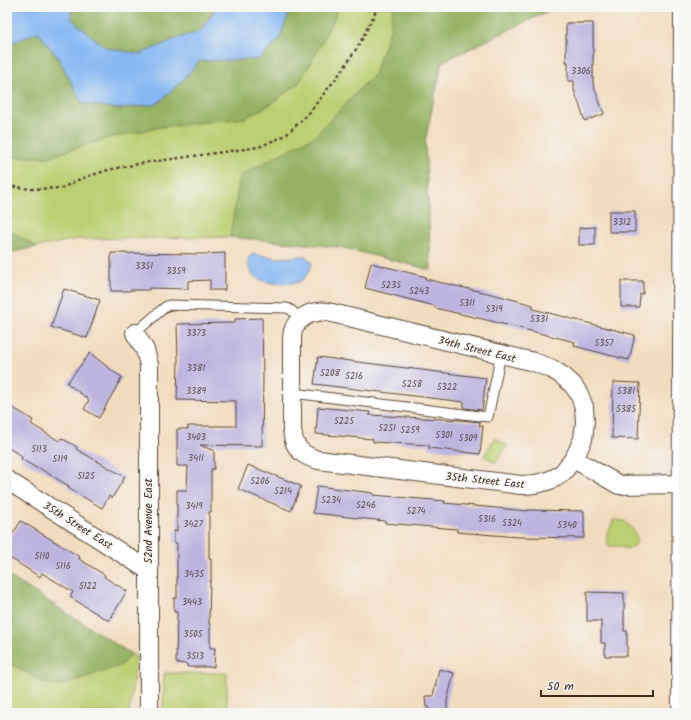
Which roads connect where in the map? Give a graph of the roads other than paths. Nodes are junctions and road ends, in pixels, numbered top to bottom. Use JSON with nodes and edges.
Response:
{"nodes":[{"id":1,"x":683,"y":7,"type":"edge"},
{"id":2,"x":301,"y":319,"type":"junction"},
{"id":3,"x":135,"y":333,"type":"joint"},
{"id":4,"x":501,"y":354,"type":"junction"},
{"id":5,"x":683,"y":360,"type":"edge"},
{"id":6,"x":292,"y":393,"type":"junction"},
{"id":7,"x":574,"y":459,"type":"junction"},
{"id":8,"x":7,"y":480,"type":"edge"},
{"id":9,"x":682,"y":484,"type":"junction"},
{"id":10,"x":148,"y":570,"type":"junction"},
{"id":11,"x":683,"y":636,"type":"edge"},
{"id":12,"x":149,"y":713,"type":"edge"},
{"id":13,"x":681,"y":713,"type":"edge"}],
"edges":[{"from":1,"to":5,"type":"street"},
{"from":2,"to":3,"type":"lane"},
{"from":2,"to":4,"type":"street","name":"34th Street East"},
{"from":2,"to":6,"type":"street"},
{"from":3,"to":10,"type":"street","name":"52nd Avenue East"},
{"from":4,"to":6,"type":"lane"},
{"from":4,"to":7,"type":"street","name":"34th Street East"},
{"from":5,"to":9,"type":"street"},
{"from":6,"to":7,"type":"street","name":"35th Street East"},
{"from":7,"to":9,"type":"street"},
{"from":8,"to":10,"type":"street","name":"35th Street East"},
{"from":9,"to":11,"type":"street"},
{"from":10,"to":12,"type":"street","name":"52nd Avenue East"},
{"from":11,"to":13,"type":"street"}]}
